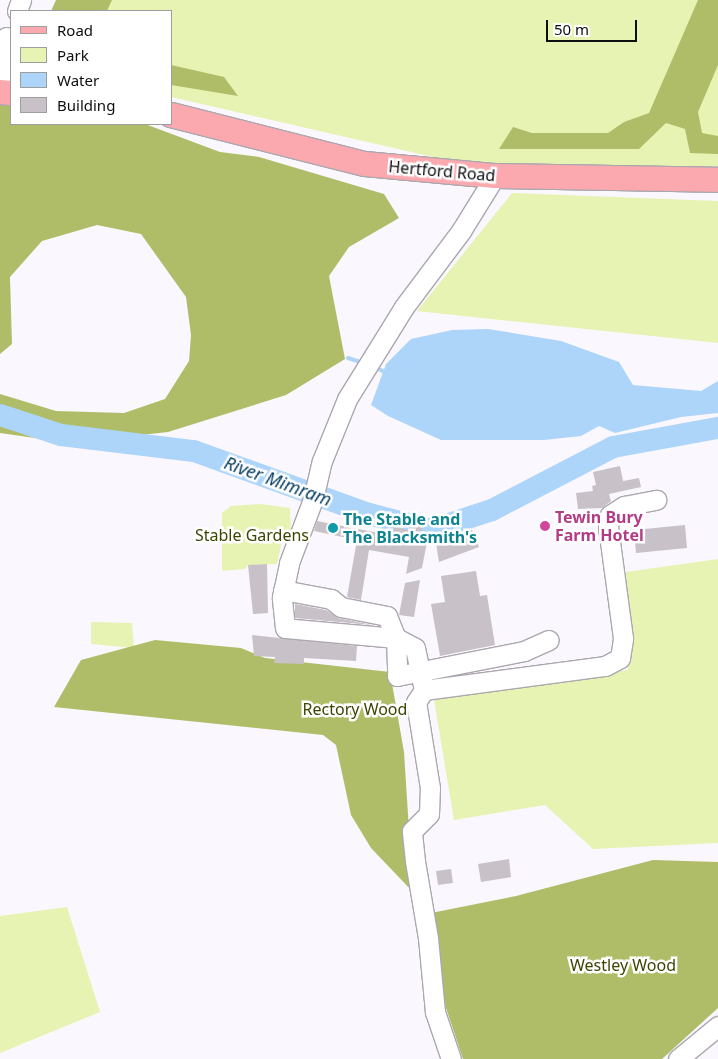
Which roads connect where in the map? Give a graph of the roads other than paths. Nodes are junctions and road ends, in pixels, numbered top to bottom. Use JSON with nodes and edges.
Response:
{"nodes":[{"id":1,"x":6,"y":36,"type":"edge"},
{"id":2,"x":7,"y":93,"type":"edge"},
{"id":3,"x":172,"y":115,"type":"edge"},
{"id":4,"x":495,"y":176,"type":"junction"},
{"id":5,"x":718,"y":180,"type":"edge"},
{"id":6,"x":656,"y":500,"type":"dead end"},
{"id":7,"x":283,"y":590,"type":"junction"},
{"id":8,"x":396,"y":638,"type":"junction"},
{"id":9,"x":549,"y":640,"type":"dead end"},
{"id":10,"x":421,"y":670,"type":"junction"},
{"id":11,"x":424,"y":690,"type":"junction"},
{"id":12,"x":718,"y":1026,"type":"edge"},
{"id":13,"x":451,"y":1059,"type":"edge"},
{"id":14,"x":678,"y":1059,"type":"edge"}],
"edges":[{"from":1,"to":2,"type":"street"},
{"from":3,"to":4,"type":"main road","name":"Hertford Road"},
{"from":4,"to":5,"type":"main road","name":"Hertford Road"},
{"from":4,"to":7,"type":"street"},
{"from":6,"to":11,"type":"street"},
{"from":7,"to":8,"type":"street"},
{"from":7,"to":8,"type":"street"},
{"from":8,"to":10,"type":"street"},
{"from":8,"to":10,"type":"street"},
{"from":9,"to":10,"type":"street"},
{"from":10,"to":11,"type":"street"},
{"from":11,"to":13,"type":"street"},
{"from":12,"to":14,"type":"street"}]}
